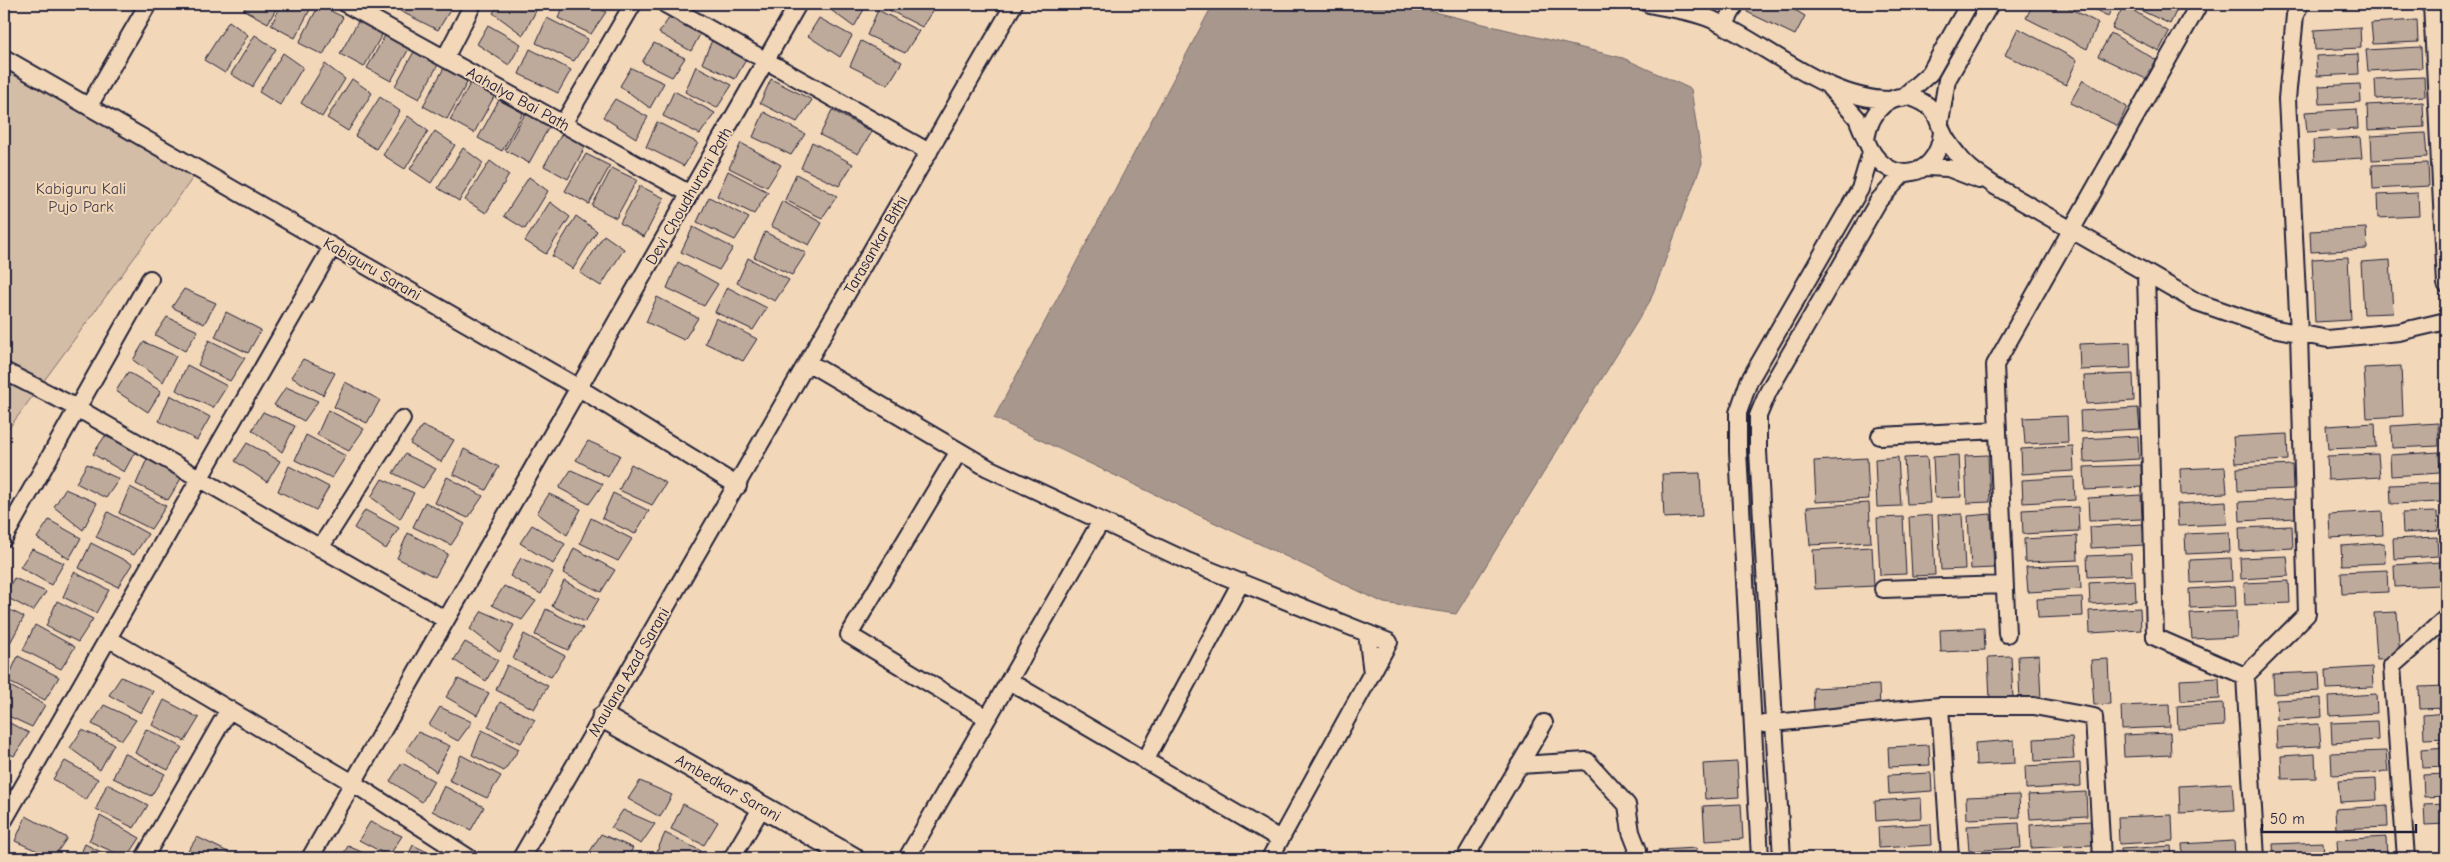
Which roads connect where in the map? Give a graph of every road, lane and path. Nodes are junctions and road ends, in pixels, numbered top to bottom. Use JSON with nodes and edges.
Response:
{"nodes":[{"id":1,"x":148,"y":4,"type":"edge"},
{"id":2,"x":346,"y":4,"type":"edge"},
{"id":3,"x":473,"y":4,"type":"edge"},
{"id":4,"x":633,"y":4,"type":"edge"},
{"id":5,"x":666,"y":4,"type":"edge"},
{"id":6,"x":798,"y":4,"type":"edge"},
{"id":7,"x":1014,"y":4,"type":"edge"},
{"id":8,"x":1649,"y":4,"type":"edge"},
{"id":9,"x":1736,"y":4,"type":"edge"},
{"id":10,"x":1969,"y":4,"type":"edge"},
{"id":11,"x":1990,"y":4,"type":"edge"},
{"id":12,"x":2199,"y":4,"type":"edge"},
{"id":13,"x":2300,"y":4,"type":"edge"},
{"id":14,"x":2432,"y":4,"type":"edge"},
{"id":15,"x":1724,"y":26,"type":"junction"},
{"id":16,"x":4,"y":58,"type":"edge"},
{"id":17,"x":444,"y":58,"type":"junction"},
{"id":18,"x":766,"y":60,"type":"junction"},
{"id":19,"x":1820,"y":80,"type":"junction"},
{"id":20,"x":1896,"y":99,"type":"junction"},
{"id":21,"x":89,"y":106,"type":"junction"},
{"id":22,"x":563,"y":124,"type":"junction"},
{"id":23,"x":1941,"y":127,"type":"junction"},
{"id":24,"x":1869,"y":146,"type":"junction"},
{"id":25,"x":929,"y":152,"type":"junction"},
{"id":26,"x":1926,"y":167,"type":"junction"},
{"id":27,"x":1904,"y":173,"type":"junction"},
{"id":28,"x":2444,"y":178,"type":"edge"},
{"id":29,"x":1995,"y":186,"type":"junction"},
{"id":30,"x":690,"y":194,"type":"junction"},
{"id":31,"x":2072,"y":230,"type":"junction"},
{"id":32,"x":332,"y":246,"type":"junction"},
{"id":33,"x":2146,"y":273,"type":"junction"},
{"id":34,"x":150,"y":279,"type":"dead end"},
{"id":35,"x":2446,"y":284,"type":"edge"},
{"id":36,"x":2446,"y":321,"type":"edge"},
{"id":37,"x":2299,"y":333,"type":"junction"},
{"id":38,"x":809,"y":362,"type":"junction"},
{"id":39,"x":4,"y":371,"type":"edge"},
{"id":40,"x":579,"y":388,"type":"junction"},
{"id":41,"x":77,"y":408,"type":"junction"},
{"id":42,"x":402,"y":419,"type":"dead end"},
{"id":43,"x":1998,"y":430,"type":"junction"},
{"id":44,"x":1880,"y":436,"type":"dead end"},
{"id":45,"x":959,"y":451,"type":"junction"},
{"id":46,"x":199,"y":478,"type":"junction"},
{"id":47,"x":738,"y":486,"type":"junction"},
{"id":48,"x":1101,"y":521,"type":"junction"},
{"id":49,"x":4,"y":538,"type":"edge"},
{"id":50,"x":320,"y":548,"type":"junction"},
{"id":51,"x":1241,"y":582,"type":"junction"},
{"id":52,"x":2005,"y":585,"type":"junction"},
{"id":53,"x":1883,"y":589,"type":"dead end"},
{"id":54,"x":2446,"y":618,"type":"edge"},
{"id":55,"x":446,"y":620,"type":"junction"},
{"id":56,"x":2007,"y":634,"type":"dead end"},
{"id":57,"x":108,"y":638,"type":"junction"},
{"id":58,"x":2245,"y":676,"type":"junction"},
{"id":59,"x":1009,"y":681,"type":"junction"},
{"id":60,"x":1940,"y":706,"type":"junction"},
{"id":61,"x":229,"y":709,"type":"junction"},
{"id":62,"x":603,"y":717,"type":"junction"},
{"id":63,"x":987,"y":718,"type":"junction"},
{"id":64,"x":1544,"y":723,"type":"dead end"},
{"id":65,"x":1774,"y":723,"type":"junction"},
{"id":66,"x":1753,"y":726,"type":"junction"},
{"id":67,"x":1145,"y":761,"type":"junction"},
{"id":68,"x":1519,"y":765,"type":"junction"},
{"id":69,"x":353,"y":783,"type":"junction"},
{"id":70,"x":762,"y":807,"type":"junction"},
{"id":71,"x":4,"y":820,"type":"edge"},
{"id":72,"x":1280,"y":839,"type":"junction"},
{"id":73,"x":144,"y":858,"type":"edge"},
{"id":74,"x":310,"y":858,"type":"edge"},
{"id":75,"x":469,"y":858,"type":"edge"},
{"id":76,"x":521,"y":858,"type":"edge"},
{"id":77,"x":732,"y":858,"type":"edge"},
{"id":78,"x":853,"y":858,"type":"edge"},
{"id":79,"x":907,"y":858,"type":"edge"},
{"id":80,"x":1270,"y":858,"type":"edge"},
{"id":81,"x":1465,"y":858,"type":"edge"},
{"id":82,"x":1634,"y":858,"type":"edge"},
{"id":83,"x":1760,"y":858,"type":"edge"},
{"id":84,"x":1782,"y":858,"type":"edge"},
{"id":85,"x":1950,"y":858,"type":"edge"},
{"id":86,"x":2102,"y":858,"type":"edge"},
{"id":87,"x":2256,"y":858,"type":"edge"},
{"id":88,"x":2406,"y":858,"type":"edge"}],
"edges":[{"from":1,"to":21,"type":"street"},
{"from":2,"to":17,"type":"street","name":"Aahalya Bai Path"},
{"from":3,"to":17,"type":"street"},
{"from":4,"to":22,"type":"street"},
{"from":5,"to":18,"type":"street"},
{"from":6,"to":18,"type":"street","name":"Devi Choudhurani Path"},
{"from":7,"to":25,"type":"street","name":"Tarasankar Bithi"},
{"from":8,"to":15,"type":"street"},
{"from":9,"to":15,"type":"street"},
{"from":10,"to":20,"type":"street"},
{"from":11,"to":23,"type":"street"},
{"from":12,"to":31,"type":"street"},
{"from":13,"to":37,"type":"street"},
{"from":14,"to":28,"type":"street"},
{"from":15,"to":19,"type":"street"},
{"from":16,"to":21,"type":"street","name":"Kabiguru Sarani"},
{"from":17,"to":22,"type":"street","name":"Aahalya Bai Path"},
{"from":18,"to":25,"type":"street"},
{"from":18,"to":30,"type":"street","name":"Devi Choudhurani Path"},
{"from":19,"to":20,"type":"street"},
{"from":19,"to":24,"type":"street"},
{"from":20,"to":23,"type":"street"},
{"from":20,"to":24,"type":"street"},
{"from":21,"to":32,"type":"street","name":"Kabiguru Sarani"},
{"from":22,"to":30,"type":"street","name":"Aahalya Bai Path"},
{"from":23,"to":26,"type":"street"},
{"from":23,"to":29,"type":"street"},
{"from":24,"to":27,"type":"street"},
{"from":24,"to":66,"type":"street"},
{"from":25,"to":38,"type":"street","name":"Tarasankar Bithi"},
{"from":26,"to":27,"type":"street"},
{"from":26,"to":29,"type":"street"},
{"from":27,"to":65,"type":"street"},
{"from":28,"to":35,"type":"street"},
{"from":29,"to":31,"type":"street"},
{"from":30,"to":40,"type":"street","name":"Devi Choudhurani Path"},
{"from":31,"to":33,"type":"street"},
{"from":31,"to":43,"type":"street"},
{"from":32,"to":40,"type":"street","name":"Kabiguru Sarani"},
{"from":32,"to":46,"type":"street"},
{"from":33,"to":37,"type":"street"},
{"from":33,"to":58,"type":"street"},
{"from":34,"to":41,"type":"street"},
{"from":36,"to":37,"type":"street"},
{"from":37,"to":58,"type":"street"},
{"from":38,"to":45,"type":"street"},
{"from":38,"to":47,"type":"street","name":"Tarasankar Bithi"},
{"from":39,"to":41,"type":"street"},
{"from":40,"to":47,"type":"street","name":"Kabiguru Sarani"},
{"from":40,"to":55,"type":"street","name":"Devi Choudhurani Path"},
{"from":41,"to":46,"type":"street"},
{"from":41,"to":49,"type":"street"},
{"from":42,"to":50,"type":"street"},
{"from":43,"to":44,"type":"street"},
{"from":43,"to":52,"type":"street"},
{"from":45,"to":48,"type":"street"},
{"from":45,"to":63,"type":"street"},
{"from":46,"to":50,"type":"street"},
{"from":46,"to":57,"type":"street"},
{"from":47,"to":62,"type":"street","name":"Maulana Azad Sarani"},
{"from":48,"to":51,"type":"street"},
{"from":48,"to":59,"type":"street"},
{"from":50,"to":55,"type":"street"},
{"from":51,"to":67,"type":"street"},
{"from":51,"to":72,"type":"street"},
{"from":52,"to":53,"type":"street"},
{"from":52,"to":56,"type":"street"},
{"from":54,"to":88,"type":"street"},
{"from":55,"to":69,"type":"street","name":"Devi Choudhurani Path"},
{"from":57,"to":61,"type":"street"},
{"from":57,"to":71,"type":"street"},
{"from":58,"to":87,"type":"street"},
{"from":59,"to":63,"type":"street"},
{"from":59,"to":67,"type":"street"},
{"from":60,"to":65,"type":"street"},
{"from":60,"to":85,"type":"street"},
{"from":60,"to":86,"type":"street"},
{"from":61,"to":69,"type":"street"},
{"from":61,"to":73,"type":"street"},
{"from":62,"to":70,"type":"street","name":"Ambedkar Sarani"},
{"from":62,"to":76,"type":"street","name":"Maulana Azad Sarani"},
{"from":63,"to":79,"type":"street"},
{"from":64,"to":68,"type":"street"},
{"from":65,"to":66,"type":"street"},
{"from":65,"to":84,"type":"street"},
{"from":66,"to":83,"type":"street"},
{"from":67,"to":72,"type":"street"},
{"from":68,"to":81,"type":"street"},
{"from":68,"to":82,"type":"street"},
{"from":69,"to":74,"type":"street","name":"Devi Choudhurani Path"},
{"from":69,"to":75,"type":"street"},
{"from":70,"to":77,"type":"street"},
{"from":70,"to":78,"type":"street","name":"Ambedkar Sarani"},
{"from":72,"to":80,"type":"street"}]}
